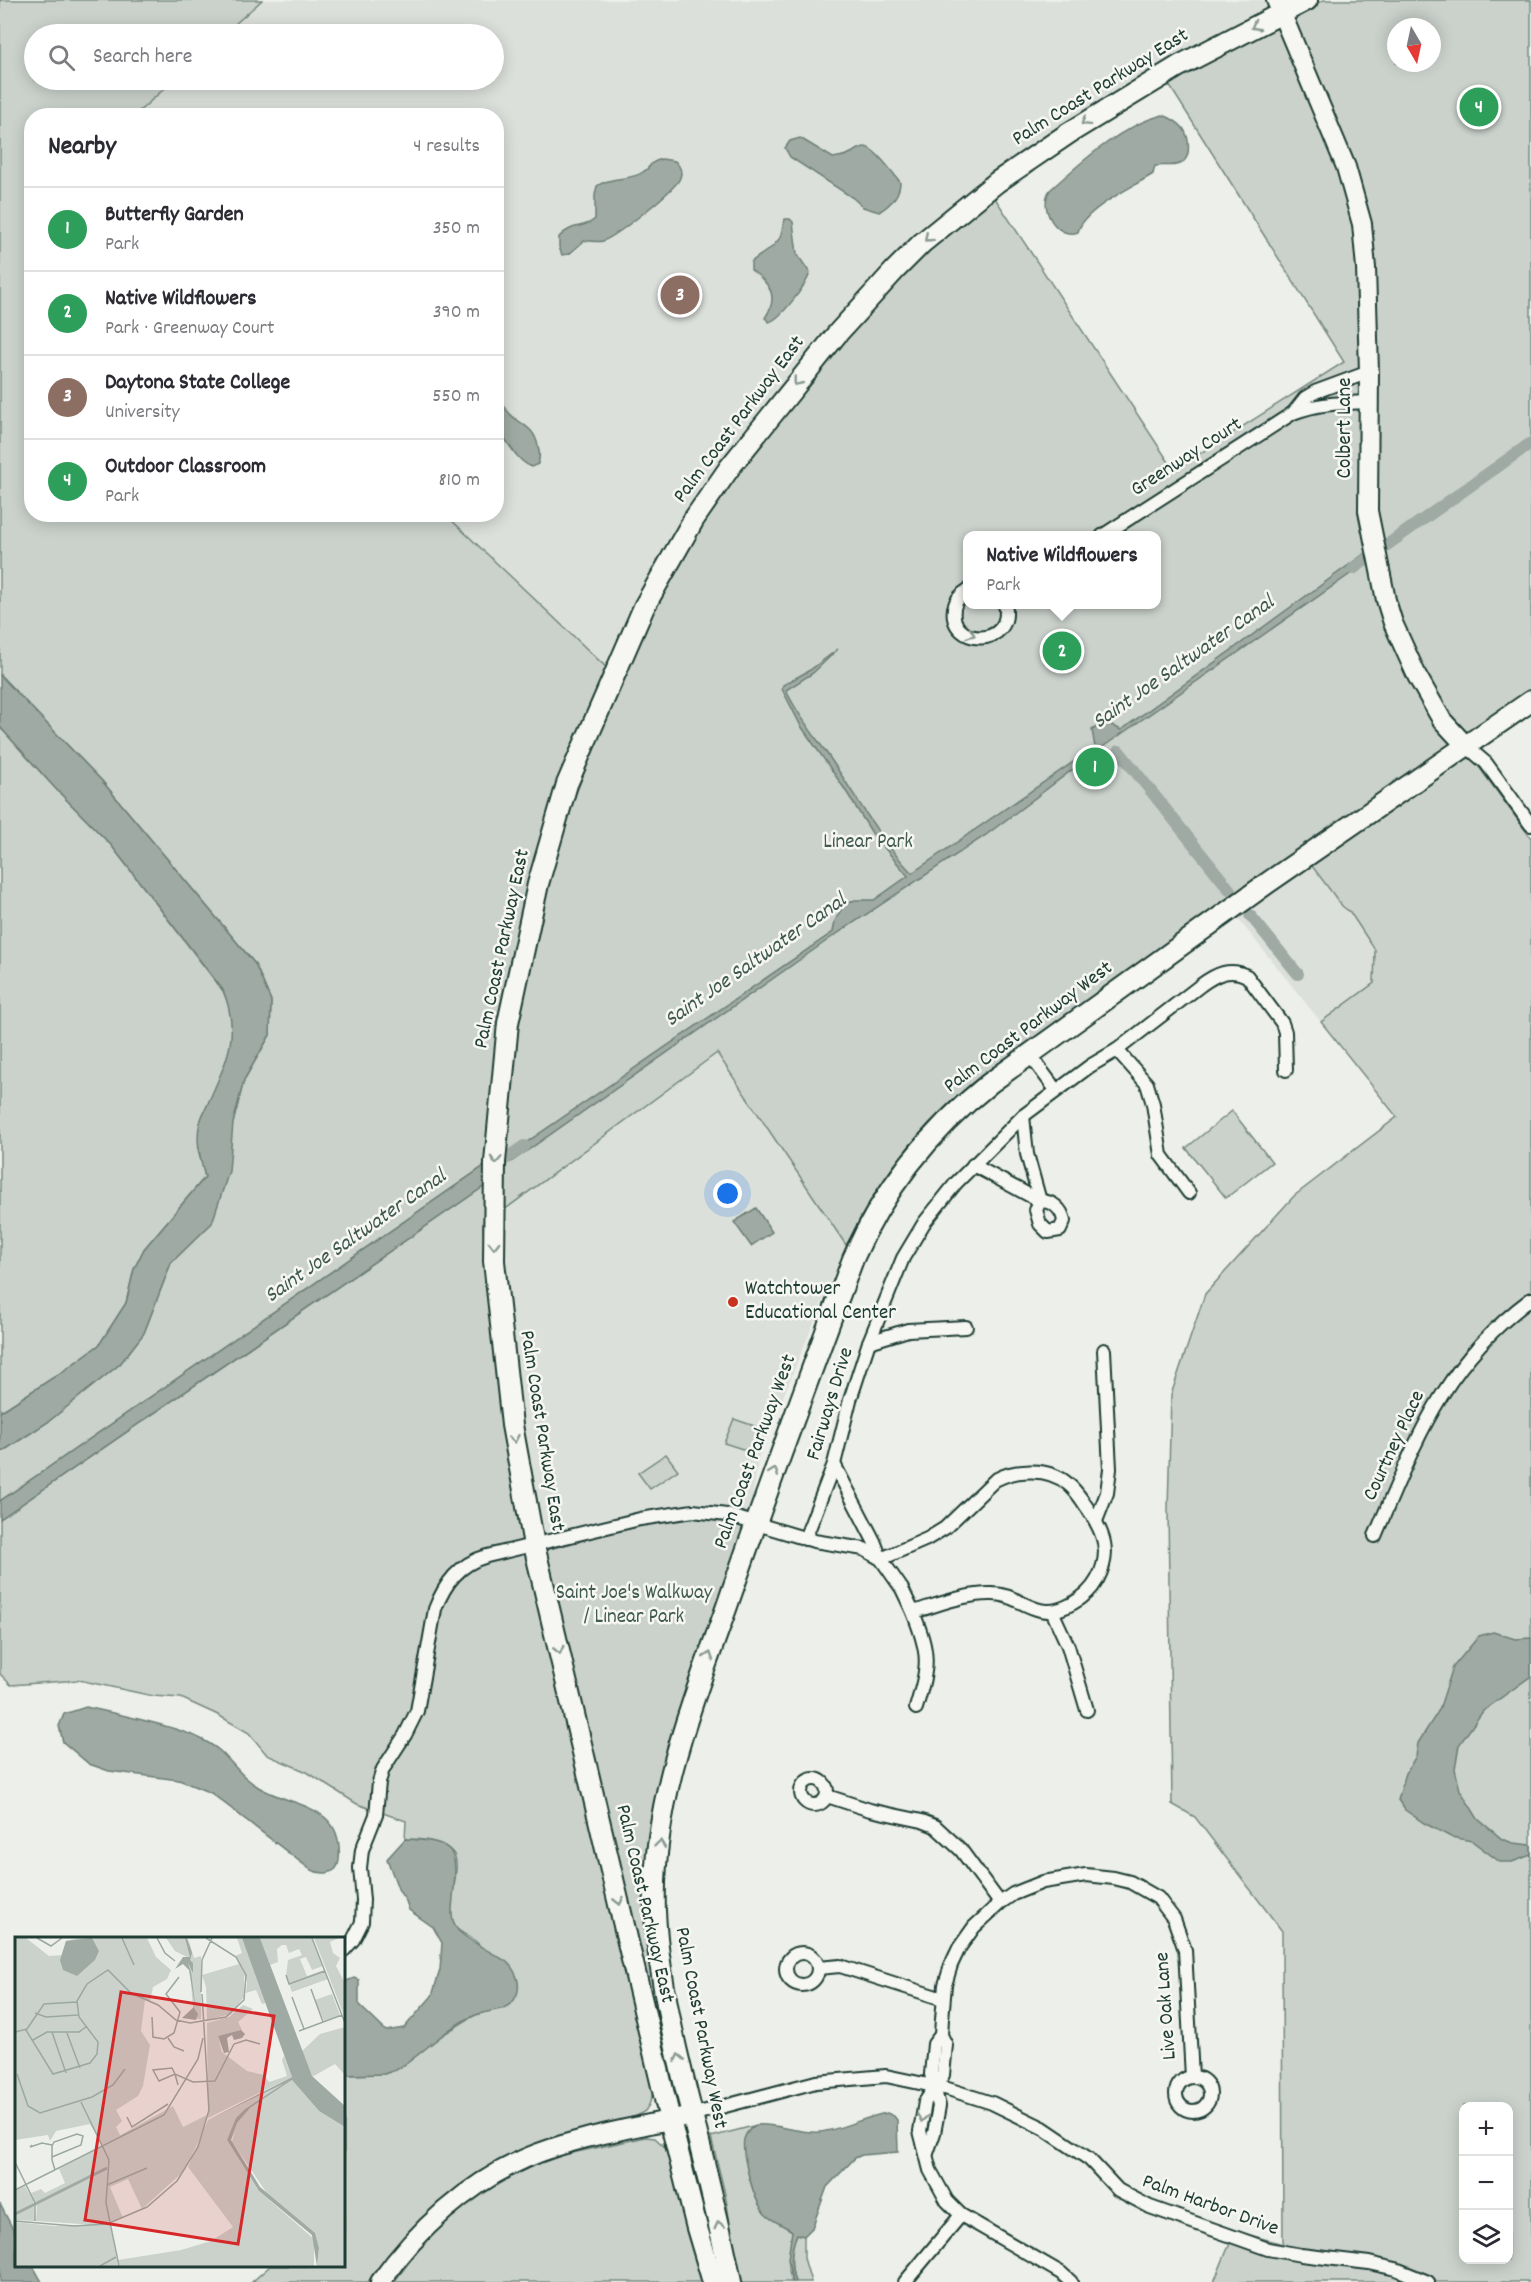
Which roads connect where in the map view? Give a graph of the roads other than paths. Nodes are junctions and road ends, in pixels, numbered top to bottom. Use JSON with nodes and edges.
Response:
{"nodes":[{"id":1,"x":1307,"y":0,"type":"edge"},
{"id":2,"x":1278,"y":6,"type":"edge"},
{"id":3,"x":1369,"y":372,"type":"junction"},
{"id":4,"x":1369,"y":402,"type":"junction"},
{"id":5,"x":1293,"y":413,"type":"junction"},
{"id":6,"x":1110,"y":531,"type":"edge"},
{"id":7,"x":963,"y":594,"type":"edge"},
{"id":8,"x":1005,"y":609,"type":"edge"},
{"id":9,"x":1531,"y":701,"type":"edge"},
{"id":10,"x":1466,"y":745,"type":"junction"},
{"id":11,"x":1531,"y":825,"type":"edge"},
{"id":12,"x":1118,"y":1050,"type":"junction"},
{"id":13,"x":1029,"y":1054,"type":"junction"},
{"id":14,"x":1286,"y":1070,"type":"dead end"},
{"id":15,"x":1056,"y":1090,"type":"junction"},
{"id":16,"x":1023,"y":1116,"type":"junction"},
{"id":17,"x":973,"y":1165,"type":"junction"},
{"id":18,"x":1189,"y":1193,"type":"dead end"},
{"id":19,"x":1531,"y":1299,"type":"edge"},
{"id":20,"x":966,"y":1327,"type":"dead end"},
{"id":21,"x":869,"y":1342,"type":"junction"},
{"id":22,"x":1104,"y":1350,"type":"dead end"},
{"id":23,"x":834,"y":1464,"type":"junction"},
{"id":24,"x":1096,"y":1521,"type":"junction"},
{"id":25,"x":755,"y":1523,"type":"junction"},
{"id":26,"x":1375,"y":1536,"type":"dead end"},
{"id":27,"x":805,"y":1539,"type":"junction"},
{"id":28,"x":534,"y":1545,"type":"junction"},
{"id":29,"x":881,"y":1559,"type":"junction"},
{"id":30,"x":1052,"y":1611,"type":"junction"},
{"id":31,"x":913,"y":1612,"type":"junction"},
{"id":32,"x":916,"y":1707,"type":"dead end"},
{"id":33,"x":1088,"y":1710,"type":"dead end"},
{"id":34,"x":827,"y":1796,"type":"dead end"},
{"id":35,"x":1000,"y":1903,"type":"junction"},
{"id":36,"x":345,"y":1949,"type":"edge"},
{"id":37,"x":818,"y":1968,"type":"dead end"},
{"id":38,"x":943,"y":1999,"type":"junction"},
{"id":39,"x":1192,"y":2077,"type":"dead end"},
{"id":40,"x":935,"y":2086,"type":"junction"},
{"id":41,"x":691,"y":2115,"type":"junction"},
{"id":42,"x":670,"y":2120,"type":"junction"},
{"id":43,"x":961,"y":2215,"type":"junction"},
{"id":44,"x":380,"y":2282,"type":"edge"},
{"id":45,"x":713,"y":2282,"type":"edge"},
{"id":46,"x":731,"y":2282,"type":"edge"},
{"id":47,"x":905,"y":2282,"type":"edge"},
{"id":48,"x":1071,"y":2282,"type":"edge"},
{"id":49,"x":1428,"y":2282,"type":"edge"}],
"edges":[{"from":1,"to":2,"type":"main road","name":"Palm Coast Parkway East"},
{"from":2,"to":3,"type":"street","name":"Colbert Lane"},
{"from":2,"to":28,"type":"main road","name":"Palm Coast Parkway East","one_way":true},
{"from":3,"to":4,"type":"street","name":"Colbert Lane"},
{"from":3,"to":5,"type":"street"},
{"from":4,"to":5,"type":"street"},
{"from":4,"to":10,"type":"street","name":"Colbert Lane"},
{"from":5,"to":6,"type":"street","name":"Greenway Court"},
{"from":7,"to":8,"type":"street","one_way":true},
{"from":9,"to":10,"type":"main road","name":"Palm Coast Parkway West"},
{"from":10,"to":11,"type":"street","name":"Colbert Lane"},
{"from":10,"to":13,"type":"main road","name":"Palm Coast Parkway West"},
{"from":12,"to":14,"type":"street","name":"Fairways Drive"},
{"from":12,"to":15,"type":"street","name":"Fairways Drive"},
{"from":12,"to":18,"type":"street"},
{"from":13,"to":15,"type":"street"},
{"from":25,"to":13,"type":"main road","name":"Palm Coast Parkway West","one_way":true},
{"from":15,"to":16,"type":"street","name":"Fairways Drive"},
{"from":16,"to":17,"type":"street","name":"Fairways Drive"},
{"from":16,"to":17,"type":"street"},
{"from":17,"to":21,"type":"street","name":"Fairways Drive"},
{"from":19,"to":26,"type":"street","name":"Courtney Place"},
{"from":20,"to":21,"type":"street"},
{"from":21,"to":23,"type":"street","name":"Fairways Drive"},
{"from":22,"to":24,"type":"street"},
{"from":23,"to":27,"type":"street","name":"Fairways Drive"},
{"from":23,"to":29,"type":"street"},
{"from":24,"to":29,"type":"street"},
{"from":24,"to":30,"type":"street"},
{"from":25,"to":27,"type":"street"},
{"from":25,"to":28,"type":"street"},
{"from":41,"to":25,"type":"main road","name":"Palm Coast Parkway West","one_way":true},
{"from":27,"to":29,"type":"street"},
{"from":28,"to":36,"type":"street"},
{"from":28,"to":42,"type":"main road","name":"Palm Coast Parkway East","one_way":true},
{"from":29,"to":31,"type":"street"},
{"from":30,"to":31,"type":"street"},
{"from":30,"to":33,"type":"street"},
{"from":31,"to":32,"type":"street"},
{"from":34,"to":35,"type":"street"},
{"from":35,"to":38,"type":"street","name":"Live Oak Lane"},
{"from":35,"to":39,"type":"street","name":"Live Oak Lane"},
{"from":37,"to":38,"type":"street"},
{"from":38,"to":40,"type":"street","name":"Live Oak Lane"},
{"from":40,"to":41,"type":"street","name":"Palm Harbor Drive"},
{"from":40,"to":43,"type":"street","name":"Live Oak Lane"},
{"from":40,"to":49,"type":"street","name":"Palm Harbor Drive"},
{"from":41,"to":42,"type":"street"},
{"from":46,"to":41,"type":"main road","name":"Palm Coast Parkway West","one_way":true},
{"from":42,"to":44,"type":"street"},
{"from":42,"to":45,"type":"main road","name":"Palm Coast Parkway East"},
{"from":43,"to":47,"type":"street"},
{"from":43,"to":48,"type":"street","name":"Live Oak Lane"}]}
